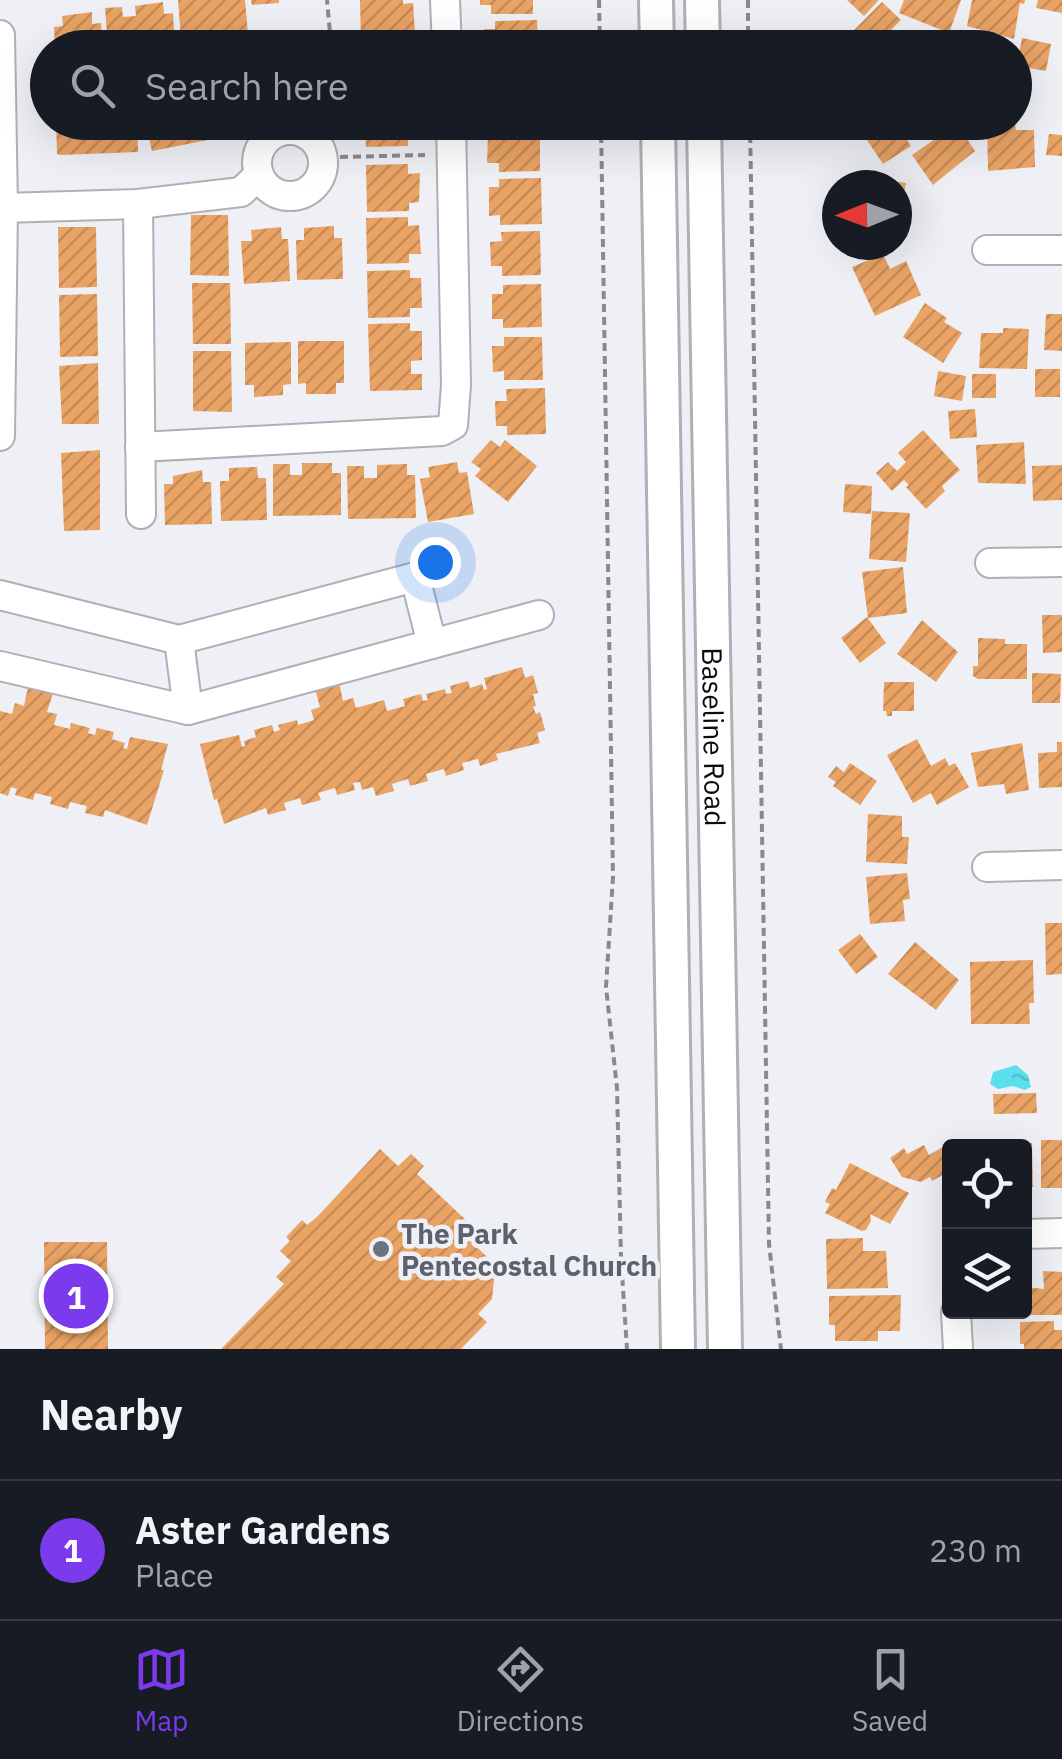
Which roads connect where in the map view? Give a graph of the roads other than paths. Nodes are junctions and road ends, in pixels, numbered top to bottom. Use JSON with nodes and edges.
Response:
{"nodes":[{"id":1,"x":445,"y":0,"type":"edge"},
{"id":2,"x":656,"y":0,"type":"edge"},
{"id":3,"x":702,"y":0,"type":"edge"},
{"id":4,"x":446,"y":30,"type":"edge"},
{"id":5,"x":657,"y":30,"type":"edge"},
{"id":6,"x":702,"y":30,"type":"edge"},
{"id":7,"x":0,"y":35,"type":"edge"},
{"id":8,"x":452,"y":140,"type":"edge"},
{"id":9,"x":658,"y":140,"type":"edge"},
{"id":10,"x":704,"y":140,"type":"edge"},
{"id":11,"x":259,"y":175,"type":"dead end"},
{"id":12,"x":138,"y":204,"type":"junction"},
{"id":13,"x":3,"y":208,"type":"junction"},
{"id":14,"x":987,"y":250,"type":"dead end"},
{"id":15,"x":1062,"y":250,"type":"edge"},
{"id":16,"x":0,"y":436,"type":"edge"},
{"id":17,"x":140,"y":447,"type":"junction"},
{"id":18,"x":141,"y":514,"type":"dead end"},
{"id":19,"x":1062,"y":562,"type":"edge"},
{"id":20,"x":990,"y":563,"type":"dead end"},
{"id":21,"x":0,"y":594,"type":"edge"},
{"id":22,"x":539,"y":615,"type":"dead end"},
{"id":23,"x":179,"y":640,"type":"junction"},
{"id":24,"x":432,"y":644,"type":"junction"},
{"id":25,"x":0,"y":666,"type":"edge"},
{"id":26,"x":188,"y":710,"type":"junction"},
{"id":27,"x":1062,"y":866,"type":"edge"},
{"id":28,"x":987,"y":867,"type":"dead end"},
{"id":29,"x":1062,"y":1233,"type":"edge"},
{"id":30,"x":1032,"y":1234,"type":"edge"},
{"id":31,"x":956,"y":1319,"type":"edge"},
{"id":32,"x":678,"y":1349,"type":"edge"},
{"id":33,"x":725,"y":1349,"type":"edge"},
{"id":34,"x":958,"y":1349,"type":"edge"}],
"edges":[{"from":1,"to":4,"type":"street"},
{"from":2,"to":5,"type":"main road"},
{"from":3,"to":6,"type":"main road"},
{"from":7,"to":13,"type":"street"},
{"from":8,"to":17,"type":"street"},
{"from":9,"to":32,"type":"main road","name":"Baseline Road"},
{"from":10,"to":33,"type":"main road","name":"Baseline Road"},
{"from":11,"to":12,"type":"street"},
{"from":12,"to":13,"type":"street"},
{"from":12,"to":17,"type":"street"},
{"from":13,"to":16,"type":"street"},
{"from":14,"to":15,"type":"street"},
{"from":17,"to":18,"type":"street"},
{"from":19,"to":20,"type":"street"},
{"from":21,"to":23,"type":"street"},
{"from":22,"to":24,"type":"street"},
{"from":23,"to":24,"type":"street"},
{"from":23,"to":26,"type":"street"},
{"from":24,"to":26,"type":"street"},
{"from":25,"to":26,"type":"street"},
{"from":27,"to":28,"type":"street"},
{"from":29,"to":30,"type":"street"},
{"from":31,"to":34,"type":"street"}]}
